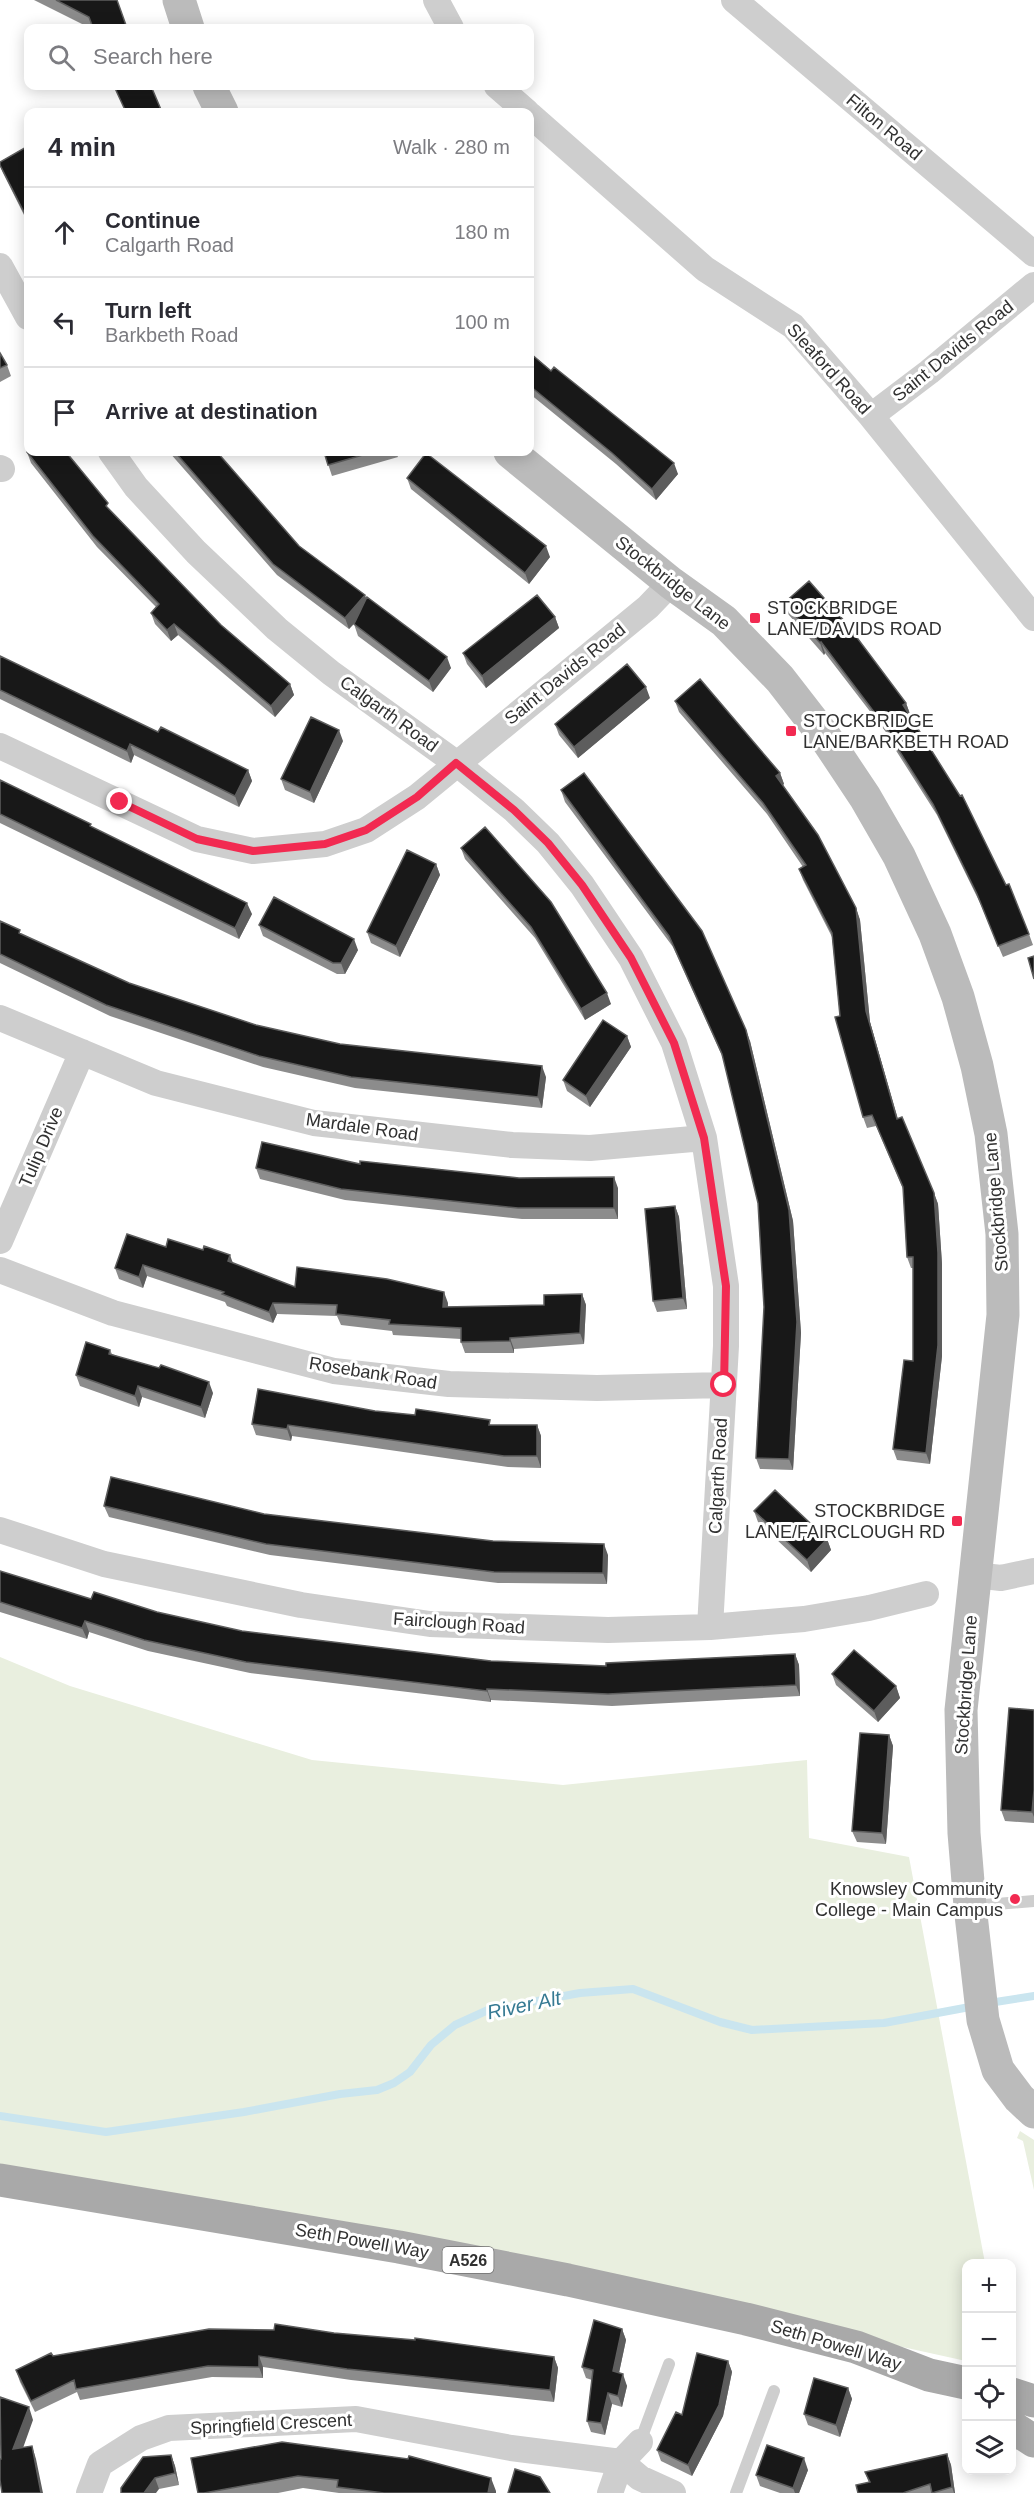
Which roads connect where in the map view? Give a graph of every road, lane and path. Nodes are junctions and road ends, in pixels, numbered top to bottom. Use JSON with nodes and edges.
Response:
{"nodes":[{"id":1,"x":179,"y":0,"type":"edge"},
{"id":2,"x":436,"y":0,"type":"edge"},
{"id":3,"x":747,"y":4,"type":"edge"},
{"id":4,"x":187,"y":24,"type":"edge"},
{"id":5,"x":449,"y":24,"type":"edge"},
{"id":6,"x":211,"y":90,"type":"edge"},
{"id":7,"x":501,"y":90,"type":"edge"},
{"id":8,"x":220,"y":108,"type":"edge"},
{"id":9,"x":521,"y":108,"type":"edge"},
{"id":10,"x":534,"y":119,"type":"edge"},
{"id":11,"x":1034,"y":254,"type":"edge"},
{"id":12,"x":0,"y":266,"type":"edge"},
{"id":13,"x":1034,"y":285,"type":"edge"},
{"id":14,"x":24,"y":310,"type":"edge"},
{"id":15,"x":871,"y":416,"type":"junction"},
{"id":16,"x":114,"y":456,"type":"edge"},
{"id":17,"x":515,"y":456,"type":"edge"},
{"id":18,"x":671,"y":583,"type":"junction"},
{"id":19,"x":1034,"y":618,"type":"edge"},
{"id":20,"x":0,"y":746,"type":"edge"},
{"id":21,"x":456,"y":763,"type":"junction"},
{"id":22,"x":0,"y":1018,"type":"edge"},
{"id":23,"x":82,"y":1052,"type":"junction"},
{"id":24,"x":704,"y":1138,"type":"junction"},
{"id":25,"x":0,"y":1241,"type":"edge"},
{"id":26,"x":0,"y":1270,"type":"edge"},
{"id":27,"x":724,"y":1385,"type":"junction"},
{"id":28,"x":0,"y":1530,"type":"edge"},
{"id":29,"x":1034,"y":1571,"type":"edge"},
{"id":30,"x":975,"y":1575,"type":"junction"},
{"id":31,"x":926,"y":1594,"type":"dead end"},
{"id":32,"x":710,"y":1627,"type":"junction"},
{"id":33,"x":1034,"y":1900,"type":"edge"},
{"id":34,"x":970,"y":1906,"type":"junction"},
{"id":35,"x":1034,"y":2112,"type":"edge"},
{"id":36,"x":0,"y":2180,"type":"edge"},
{"id":37,"x":669,"y":2364,"type":"dead end"},
{"id":38,"x":929,"y":2375,"type":"junction"},
{"id":39,"x":962,"y":2382,"type":"edge"},
{"id":40,"x":774,"y":2391,"type":"dead end"},
{"id":41,"x":962,"y":2396,"type":"edge"},
{"id":42,"x":1016,"y":2396,"type":"edge"},
{"id":43,"x":1034,"y":2401,"type":"edge"},
{"id":44,"x":1016,"y":2430,"type":"edge"},
{"id":45,"x":1034,"y":2441,"type":"edge"},
{"id":46,"x":640,"y":2442,"type":"joint"},
{"id":47,"x":621,"y":2462,"type":"junction"},
{"id":48,"x":89,"y":2493,"type":"edge"},
{"id":49,"x":610,"y":2493,"type":"edge"},
{"id":50,"x":673,"y":2493,"type":"edge"},
{"id":51,"x":736,"y":2493,"type":"edge"}],
"edges":[{"from":1,"to":4,"type":"main road"},
{"from":2,"to":5,"type":"street"},
{"from":3,"to":11,"type":"street","name":"Filton Road"},
{"from":6,"to":8,"type":"main road"},
{"from":7,"to":9,"type":"street","name":"Sleaford Road"},
{"from":10,"to":15,"type":"street","name":"Sleaford Road"},
{"from":12,"to":14,"type":"street"},
{"from":13,"to":15,"type":"street","name":"Saint Davids Road"},
{"from":15,"to":19,"type":"street","name":"Sleaford Road"},
{"from":16,"to":21,"type":"street","name":"Calgarth Road"},
{"from":17,"to":18,"type":"main road","name":"Stockbridge Lane"},
{"from":18,"to":21,"type":"street","name":"Saint Davids Road"},
{"from":18,"to":30,"type":"main road","name":"Stockbridge Lane"},
{"from":20,"to":21,"type":"street","name":"Saint Davids Road"},
{"from":21,"to":24,"type":"street","name":"Calgarth Road"},
{"from":22,"to":23,"type":"street","name":"Mardale Road"},
{"from":23,"to":24,"type":"street","name":"Mardale Road"},
{"from":23,"to":25,"type":"street","name":"Tulip Drive"},
{"from":24,"to":27,"type":"street","name":"Calgarth Road"},
{"from":26,"to":27,"type":"street","name":"Rosebank Road"},
{"from":27,"to":32,"type":"street","name":"Calgarth Road"},
{"from":28,"to":32,"type":"street","name":"Fairclough Road"},
{"from":29,"to":30,"type":"street"},
{"from":30,"to":34,"type":"main road","name":"Stockbridge Lane"},
{"from":31,"to":32,"type":"street","name":"Fairclough Road"},
{"from":33,"to":34,"type":"lane"},
{"from":34,"to":35,"type":"main road","name":"Stockbridge Lane"},
{"from":36,"to":38,"type":"main road","name":"Seth Powell Way","number":"A526"},
{"from":37,"to":46,"type":"lane"},
{"from":38,"to":39,"type":"main road","name":"Seth Powell Way","number":"A526"},
{"from":38,"to":41,"type":"main road","name":"Seth Powell Way","number":"A526"},
{"from":40,"to":51,"type":"lane"},
{"from":42,"to":43,"type":"main road"},
{"from":44,"to":45,"type":"main road"},
{"from":46,"to":47,"type":"street"},
{"from":47,"to":48,"type":"street","name":"Springfield Crescent"},
{"from":47,"to":49,"type":"street"},
{"from":47,"to":50,"type":"street"}]}
